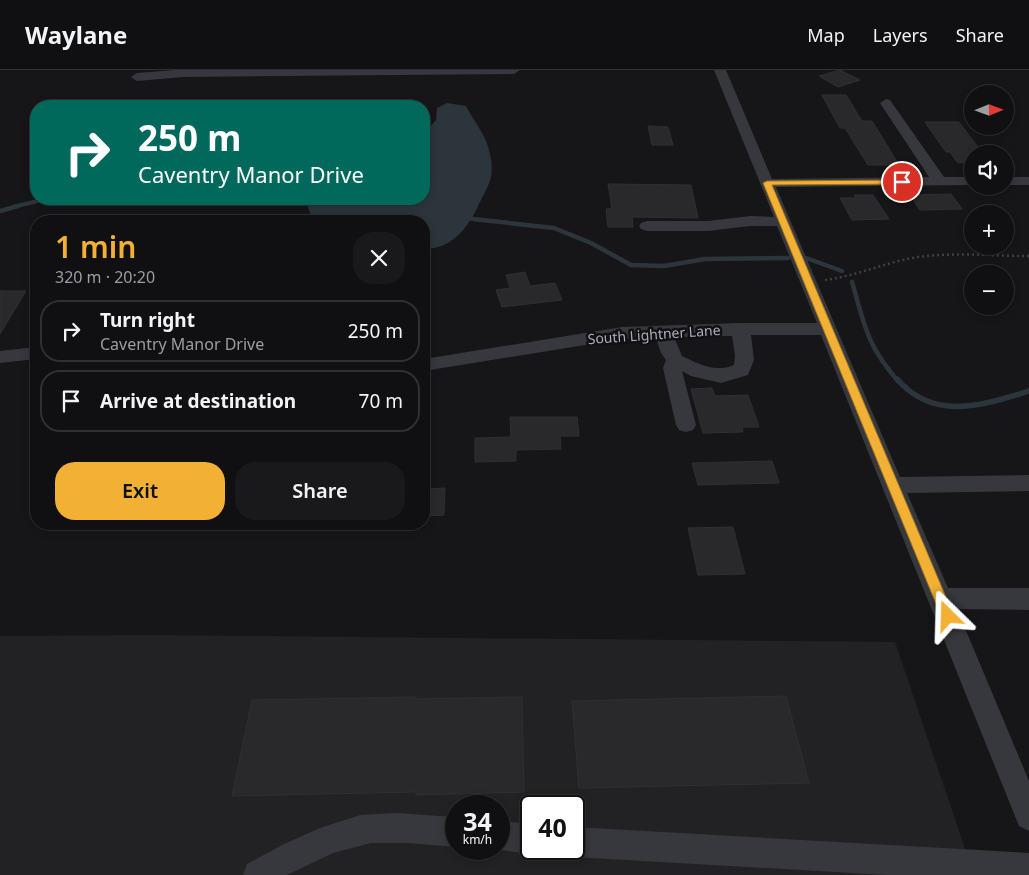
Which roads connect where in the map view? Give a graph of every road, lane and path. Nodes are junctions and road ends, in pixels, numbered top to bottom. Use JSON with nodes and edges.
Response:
{"nodes":[{"id":1,"x":514,"y":70,"type":"edge"},
{"id":2,"x":720,"y":70,"type":"edge"},
{"id":3,"x":137,"y":77,"type":"dead end"},
{"id":4,"x":886,"y":103,"type":"dead end"},
{"id":5,"x":964,"y":181,"type":"edge"},
{"id":6,"x":1014,"y":181,"type":"edge"},
{"id":7,"x":1029,"y":181,"type":"edge"},
{"id":8,"x":940,"y":182,"type":"junction"},
{"id":9,"x":767,"y":183,"type":"junction"},
{"id":10,"x":783,"y":222,"type":"junction"},
{"id":11,"x":647,"y":226,"type":"dead end"},
{"id":12,"x":1029,"y":256,"type":"edge"},
{"id":13,"x":807,"y":280,"type":"junction"},
{"id":14,"x":740,"y":329,"type":"junction"},
{"id":15,"x":827,"y":329,"type":"junction"},
{"id":16,"x":663,"y":331,"type":"junction"},
{"id":17,"x":30,"y":354,"type":"edge"},
{"id":18,"x":0,"y":357,"type":"edge"},
{"id":19,"x":675,"y":360,"type":"junction"},
{"id":20,"x":430,"y":365,"type":"edge"},
{"id":21,"x":686,"y":425,"type":"dead end"},
{"id":22,"x":1029,"y":483,"type":"edge"},
{"id":23,"x":893,"y":485,"type":"junction"},
{"id":24,"x":940,"y":598,"type":"junction"},
{"id":25,"x":1029,"y":599,"type":"edge"},
{"id":26,"x":1026,"y":800,"type":"edge"},
{"id":27,"x":445,"y":831,"type":"edge"},
{"id":28,"x":585,"y":843,"type":"edge"},
{"id":29,"x":1029,"y":868,"type":"edge"},
{"id":30,"x":258,"y":875,"type":"edge"}],
"edges":[{"from":1,"to":3,"type":"street"},
{"from":2,"to":9,"type":"street"},
{"from":4,"to":8,"type":"street"},
{"from":5,"to":8,"type":"street"},
{"from":6,"to":7,"type":"street"},
{"from":8,"to":9,"type":"street"},
{"from":9,"to":10,"type":"street"},
{"from":10,"to":11,"type":"street"},
{"from":10,"to":13,"type":"street"},
{"from":12,"to":13,"type":"path"},
{"from":13,"to":15,"type":"street"},
{"from":14,"to":15,"type":"street","name":"South Lightner Lane"},
{"from":14,"to":16,"type":"street","name":"South Lightner Lane"},
{"from":14,"to":19,"type":"street"},
{"from":15,"to":23,"type":"street"},
{"from":16,"to":19,"type":"street"},
{"from":16,"to":20,"type":"street","name":"South Lightner Lane"},
{"from":17,"to":18,"type":"street"},
{"from":19,"to":21,"type":"street"},
{"from":22,"to":23,"type":"street"},
{"from":23,"to":24,"type":"street"},
{"from":24,"to":25,"type":"street"},
{"from":24,"to":26,"type":"street"},
{"from":27,"to":30,"type":"street"},
{"from":28,"to":29,"type":"street"}]}
